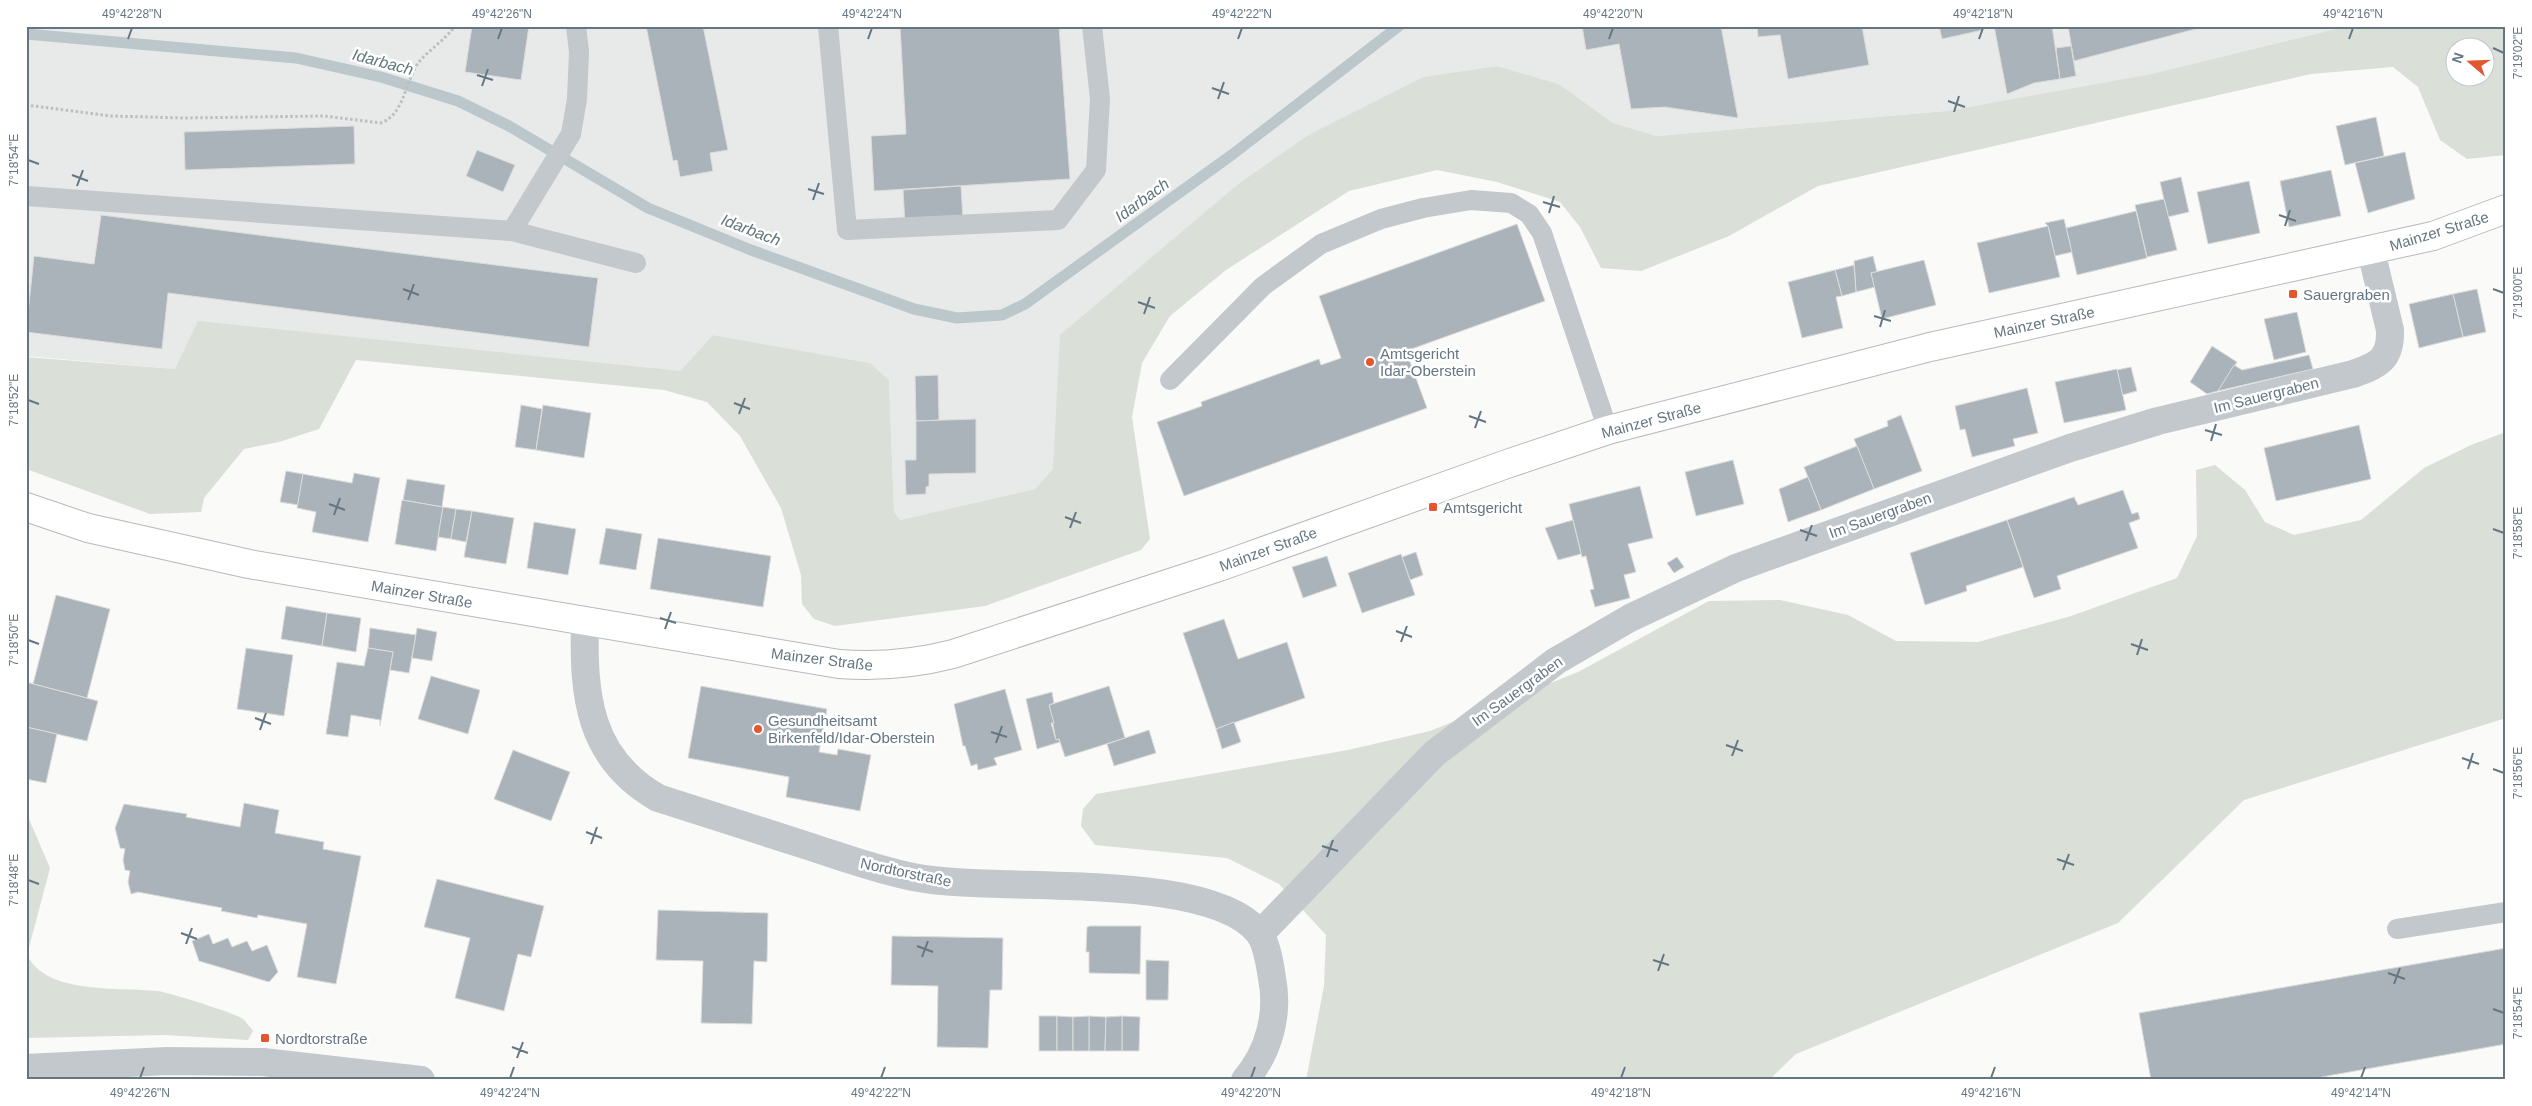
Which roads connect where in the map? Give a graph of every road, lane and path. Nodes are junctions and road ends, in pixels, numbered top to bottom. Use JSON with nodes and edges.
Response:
{"nodes":[{"id":1,"x":455,"y":26,"type":"edge"},
{"id":2,"x":576,"y":26,"type":"edge"},
{"id":3,"x":828,"y":26,"type":"edge"},
{"id":4,"x":1092,"y":26,"type":"edge"},
{"id":5,"x":26,"y":105,"type":"edge"},
{"id":6,"x":26,"y":196,"type":"edge"},
{"id":7,"x":2503,"y":212,"type":"edge"},
{"id":8,"x":512,"y":230,"type":"junction"},
{"id":9,"x":2371,"y":251,"type":"junction"},
{"id":10,"x":636,"y":262,"type":"dead end"},
{"id":11,"x":1170,"y":380,"type":"dead end"},
{"id":12,"x":1608,"y":430,"type":"junction"},
{"id":13,"x":26,"y":507,"type":"edge"},
{"id":14,"x":585,"y":622,"type":"junction"},
{"id":15,"x":2506,"y":912,"type":"edge"},
{"id":16,"x":2396,"y":930,"type":"dead end"},
{"id":17,"x":1260,"y":934,"type":"junction"},
{"id":18,"x":26,"y":1068,"type":"edge"},
{"id":19,"x":421,"y":1080,"type":"edge"},
{"id":20,"x":1245,"y":1080,"type":"edge"}],
"edges":[{"from":1,"to":5,"type":"path"},
{"from":2,"to":8,"type":"lane"},
{"from":3,"to":4,"type":"lane"},
{"from":6,"to":8,"type":"lane"},
{"from":7,"to":9,"type":"main road","name":"Mainzer Straße"},
{"from":8,"to":10,"type":"lane"},
{"from":9,"to":12,"type":"main road","name":"Mainzer Straße"},
{"from":9,"to":17,"type":"street","name":"Im Sauergraben"},
{"from":11,"to":12,"type":"lane"},
{"from":12,"to":14,"type":"main road","name":"Mainzer Straße"},
{"from":13,"to":14,"type":"main road","name":"Mainzer Straße"},
{"from":14,"to":17,"type":"street","name":"Nordtorstraße"},
{"from":15,"to":16,"type":"lane"},
{"from":17,"to":20,"type":"street"},
{"from":18,"to":19,"type":"street"}]}
